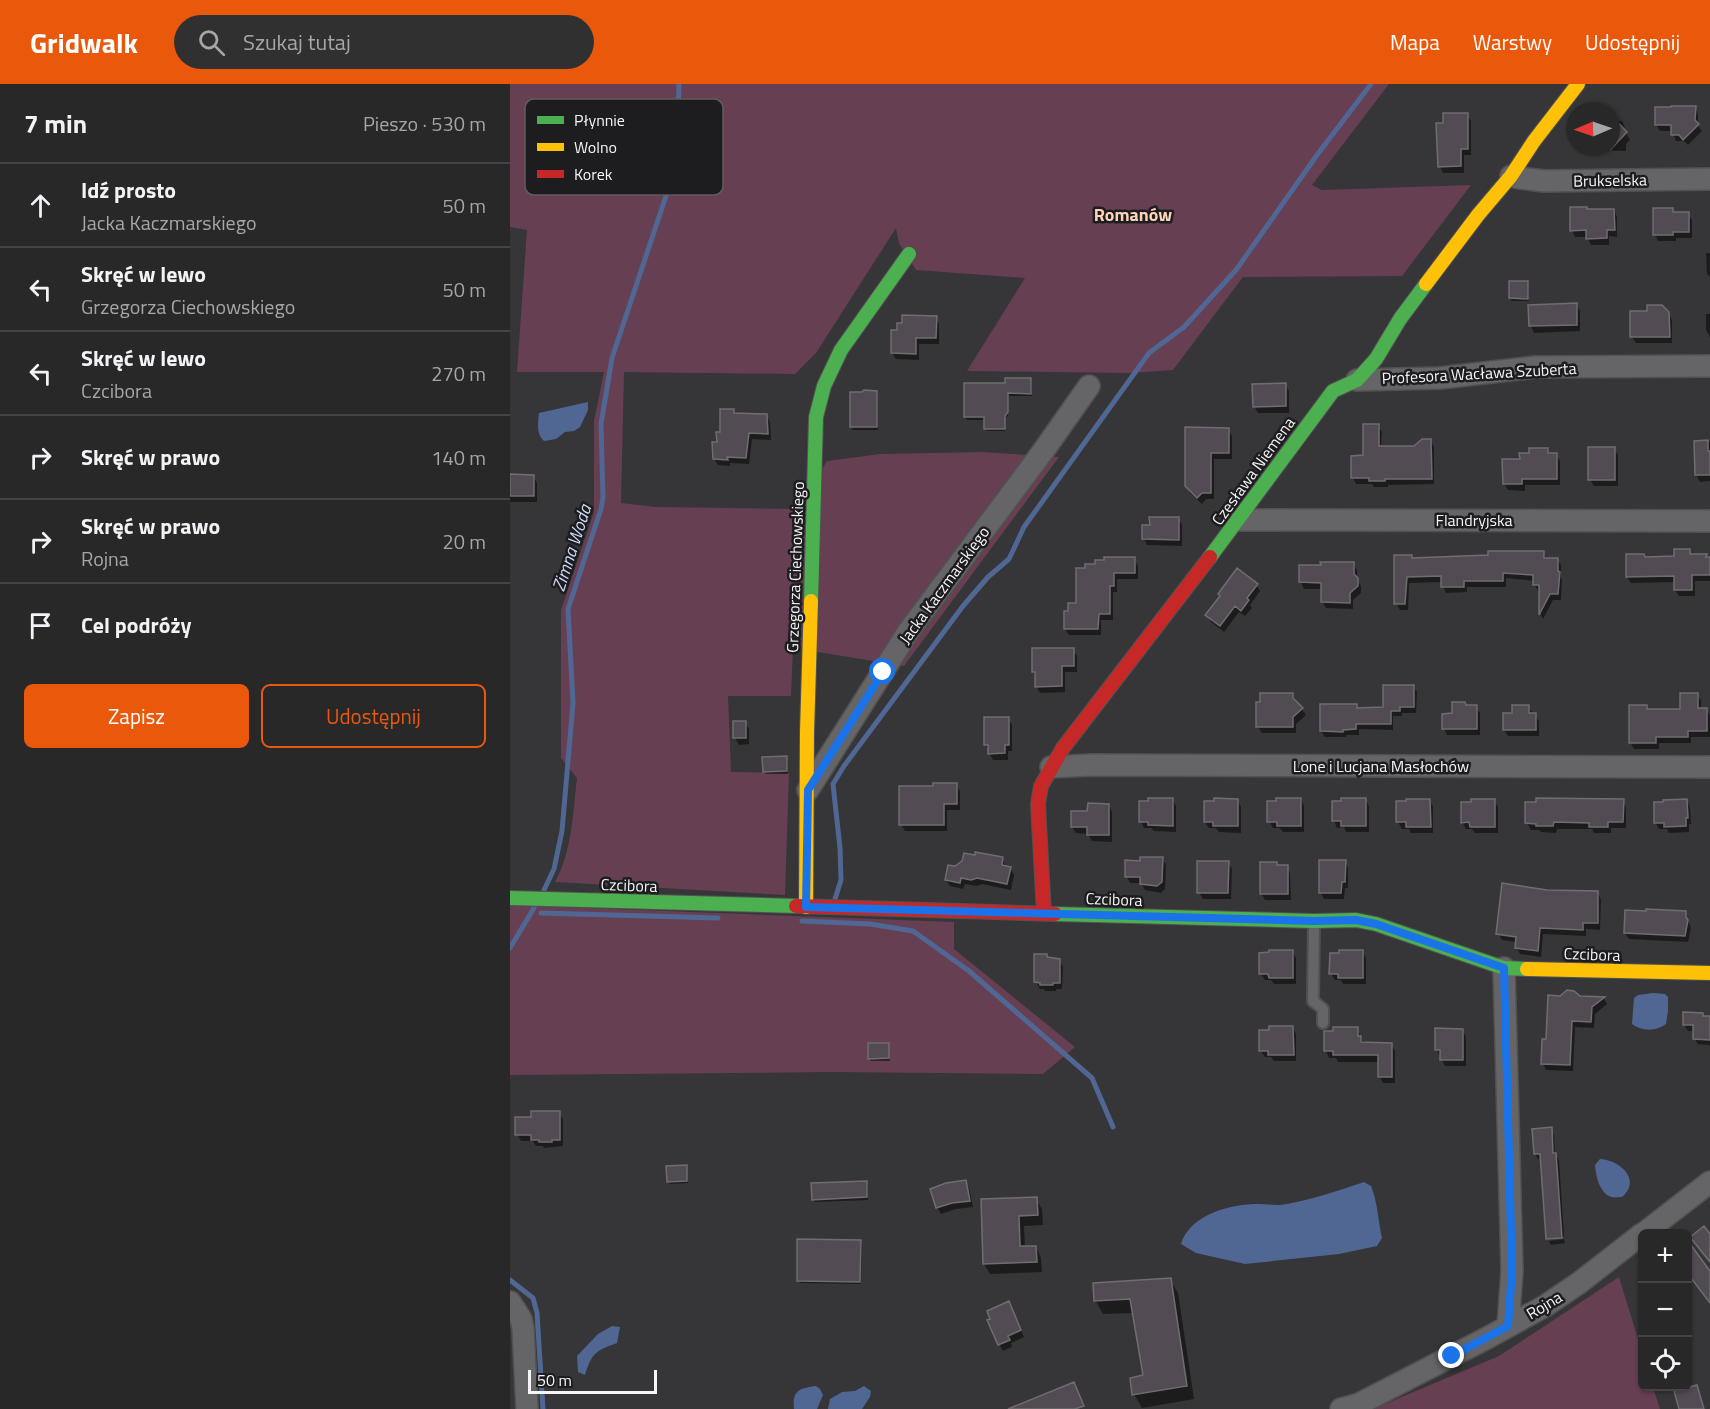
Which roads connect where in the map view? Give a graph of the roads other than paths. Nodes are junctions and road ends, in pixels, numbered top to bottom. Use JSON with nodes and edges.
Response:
{"nodes":[{"id":1,"x":1578,"y":84,"type":"edge"},
{"id":2,"x":1511,"y":176,"type":"junction"},
{"id":3,"x":1710,"y":178,"type":"edge"},
{"id":4,"x":909,"y":254,"type":"dead end"},
{"id":5,"x":1710,"y":366,"type":"edge"},
{"id":6,"x":1357,"y":380,"type":"junction"},
{"id":7,"x":1089,"y":386,"type":"dead end"},
{"id":8,"x":1238,"y":520,"type":"junction"},
{"id":9,"x":1710,"y":521,"type":"edge"},
{"id":10,"x":1051,"y":766,"type":"junction"},
{"id":11,"x":1710,"y":767,"type":"edge"},
{"id":12,"x":808,"y":790,"type":"junction"},
{"id":13,"x":510,"y":898,"type":"edge"},
{"id":14,"x":806,"y":907,"type":"junction"},
{"id":15,"x":1044,"y":914,"type":"junction"},
{"id":16,"x":1314,"y":921,"type":"junction"},
{"id":17,"x":1504,"y":968,"type":"junction"},
{"id":18,"x":1710,"y":973,"type":"edge"},
{"id":19,"x":1323,"y":1023,"type":"dead end"},
{"id":20,"x":1710,"y":1182,"type":"edge"},
{"id":21,"x":1649,"y":1229,"type":"edge"},
{"id":22,"x":1638,"y":1238,"type":"edge"},
{"id":23,"x":510,"y":1302,"type":"edge"},
{"id":24,"x":1508,"y":1326,"type":"junction"},
{"id":25,"x":1354,"y":1407,"type":"edge"},
{"id":26,"x":526,"y":1409,"type":"edge"}],
"edges":[{"from":1,"to":2,"type":"street","name":"Czesława Niemena"},
{"from":2,"to":3,"type":"street","name":"Brukselska"},
{"from":2,"to":6,"type":"street","name":"Czesława Niemena"},
{"from":4,"to":12,"type":"street","name":"Grzegorza Ciechowskiego"},
{"from":5,"to":6,"type":"street","name":"Profesora Wacława Szuberta"},
{"from":6,"to":8,"type":"street","name":"Czesława Niemena"},
{"from":7,"to":12,"type":"street","name":"Jacka Kaczmarskiego"},
{"from":8,"to":9,"type":"street","name":"Flandryjska"},
{"from":8,"to":10,"type":"street","name":"Czesława Niemena"},
{"from":10,"to":11,"type":"street","name":"Lone i Lucjana Masłochów"},
{"from":10,"to":15,"type":"street","name":"Czesława Niemena"},
{"from":12,"to":14,"type":"street","name":"Grzegorza Ciechowskiego"},
{"from":13,"to":14,"type":"street","name":"Czcibora"},
{"from":14,"to":15,"type":"street","name":"Czcibora"},
{"from":15,"to":16,"type":"street","name":"Czcibora"},
{"from":16,"to":17,"type":"street","name":"Czcibora"},
{"from":16,"to":19,"type":"lane"},
{"from":17,"to":18,"type":"street","name":"Czcibora"},
{"from":17,"to":24,"type":"street"},
{"from":20,"to":21,"type":"street","name":"Rojna"},
{"from":22,"to":24,"type":"street","name":"Rojna"},
{"from":23,"to":26,"type":"street"},
{"from":24,"to":25,"type":"street","name":"Rojna"}]}
